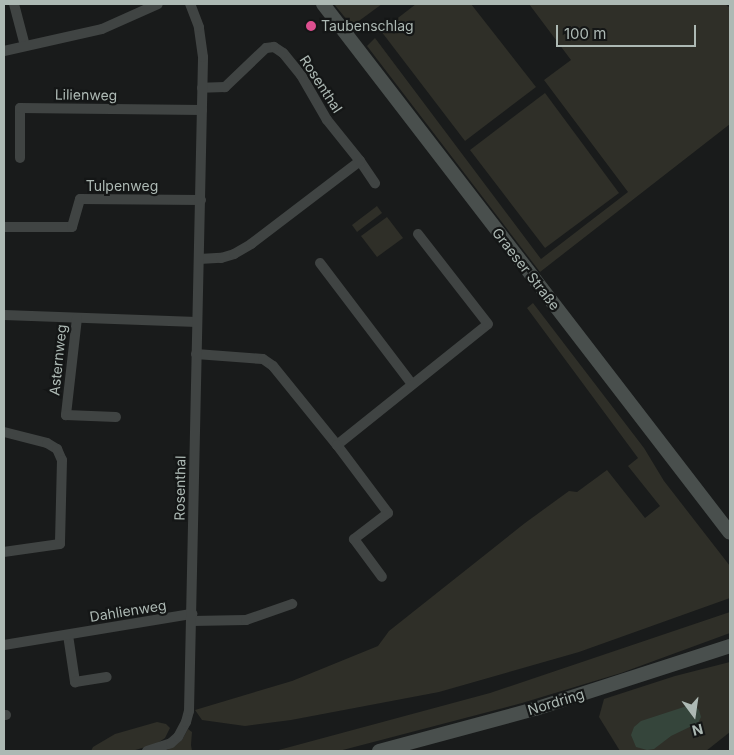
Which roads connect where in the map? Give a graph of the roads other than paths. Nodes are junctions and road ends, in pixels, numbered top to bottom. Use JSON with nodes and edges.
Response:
{"nodes":[{"id":1,"x":14,"y":4,"type":"edge"},
{"id":2,"x":158,"y":4,"type":"edge"},
{"id":3,"x":190,"y":4,"type":"edge"},
{"id":4,"x":324,"y":4,"type":"edge"},
{"id":5,"x":25,"y":46,"type":"junction"},
{"id":6,"x":4,"y":51,"type":"edge"},
{"id":7,"x":202,"y":88,"type":"junction"},
{"id":8,"x":202,"y":110,"type":"junction"},
{"id":9,"x":20,"y":158,"type":"dead end"},
{"id":10,"x":360,"y":161,"type":"junction"},
{"id":11,"x":375,"y":183,"type":"dead end"},
{"id":12,"x":201,"y":200,"type":"junction"},
{"id":13,"x":4,"y":227,"type":"edge"},
{"id":14,"x":418,"y":234,"type":"dead end"},
{"id":15,"x":199,"y":259,"type":"junction"},
{"id":16,"x":320,"y":263,"type":"dead end"},
{"id":17,"x":4,"y":315,"type":"edge"},
{"id":18,"x":77,"y":318,"type":"junction"},
{"id":19,"x":197,"y":322,"type":"junction"},
{"id":20,"x":196,"y":354,"type":"junction"},
{"id":21,"x":412,"y":384,"type":"junction"},
{"id":22,"x":116,"y":417,"type":"dead end"},
{"id":23,"x":4,"y":432,"type":"edge"},
{"id":24,"x":337,"y":445,"type":"junction"},
{"id":25,"x":730,"y":533,"type":"edge"},
{"id":26,"x":4,"y":552,"type":"edge"},
{"id":27,"x":382,"y":577,"type":"dead end"},
{"id":28,"x":292,"y":604,"type":"dead end"},
{"id":29,"x":192,"y":618,"type":"junction"},
{"id":30,"x":68,"y":634,"type":"junction"},
{"id":31,"x":4,"y":645,"type":"edge"},
{"id":32,"x":730,"y":646,"type":"edge"},
{"id":33,"x":107,"y":677,"type":"dead end"},
{"id":34,"x":147,"y":751,"type":"edge"},
{"id":35,"x":379,"y":751,"type":"edge"}],
"edges":[{"from":1,"to":5,"type":"street"},
{"from":2,"to":5,"type":"street"},
{"from":3,"to":7,"type":"street","name":"Rosenthal"},
{"from":4,"to":25,"type":"main road","name":"Graeser Straße"},
{"from":5,"to":6,"type":"street"},
{"from":7,"to":8,"type":"street","name":"Rosenthal"},
{"from":7,"to":10,"type":"street","name":"Rosenthal"},
{"from":8,"to":9,"type":"street","name":"Lilienweg"},
{"from":8,"to":12,"type":"street","name":"Rosenthal"},
{"from":10,"to":11,"type":"street","name":"Rosenthal"},
{"from":10,"to":15,"type":"street"},
{"from":12,"to":13,"type":"street","name":"Tulpenweg"},
{"from":12,"to":15,"type":"street","name":"Rosenthal"},
{"from":14,"to":21,"type":"street"},
{"from":15,"to":19,"type":"street","name":"Rosenthal"},
{"from":16,"to":21,"type":"street"},
{"from":17,"to":18,"type":"street","name":"Asternweg"},
{"from":18,"to":19,"type":"street","name":"Asternweg"},
{"from":18,"to":22,"type":"street","name":"Asternweg"},
{"from":19,"to":20,"type":"street","name":"Rosenthal"},
{"from":20,"to":24,"type":"street"},
{"from":20,"to":29,"type":"street","name":"Rosenthal"},
{"from":21,"to":24,"type":"street"},
{"from":23,"to":26,"type":"street"},
{"from":24,"to":27,"type":"street"},
{"from":28,"to":29,"type":"street"},
{"from":29,"to":30,"type":"street","name":"Dahlienweg"},
{"from":29,"to":34,"type":"street","name":"Rosenthal"},
{"from":30,"to":31,"type":"street","name":"Dahlienweg"},
{"from":30,"to":33,"type":"street"},
{"from":32,"to":35,"type":"main road","name":"Nordring"}]}
